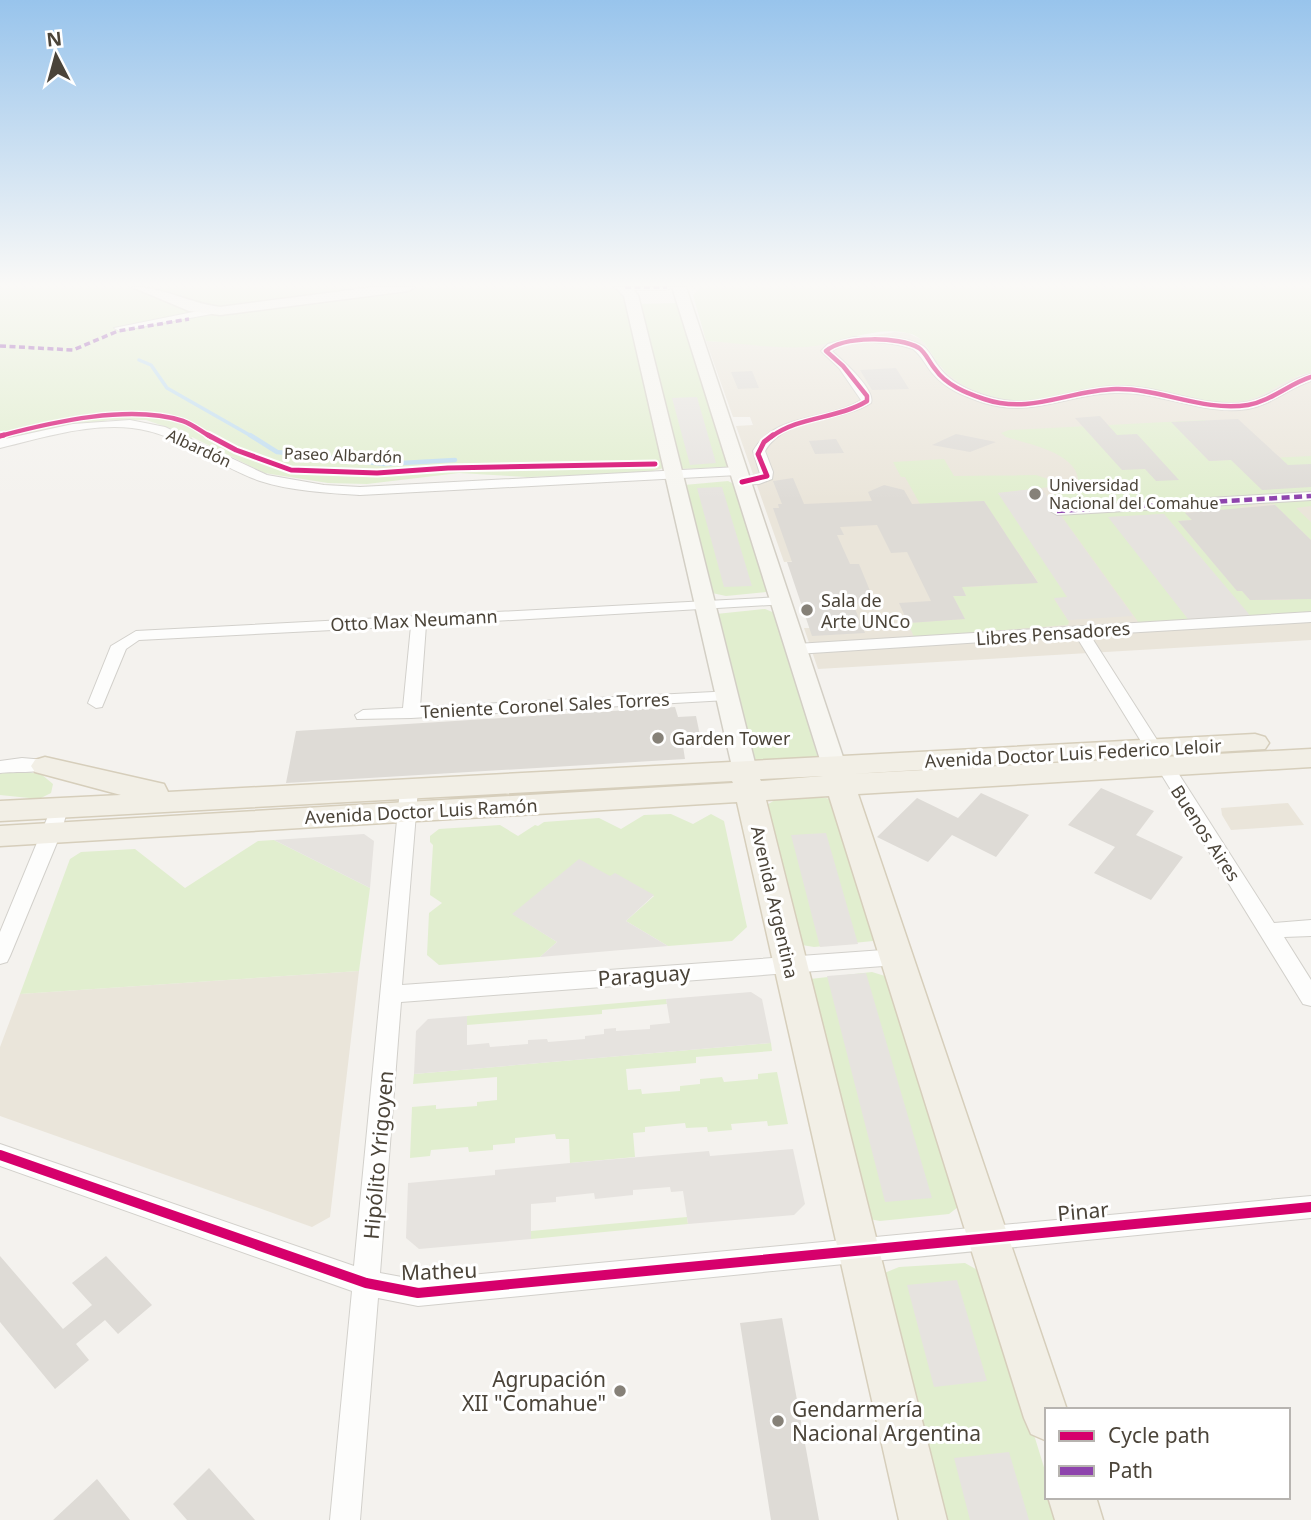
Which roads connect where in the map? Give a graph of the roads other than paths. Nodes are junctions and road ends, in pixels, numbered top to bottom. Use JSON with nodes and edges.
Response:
{"nodes":[{"id":1,"x":646,"y":358,"type":"edge"},
{"id":2,"x":700,"y":358,"type":"edge"},
{"id":3,"x":834,"y":358,"type":"edge"},
{"id":4,"x":928,"y":358,"type":"edge"},
{"id":5,"x":1311,"y":377,"type":"edge"},
{"id":6,"x":0,"y":444,"type":"edge"},
{"id":7,"x":675,"y":475,"type":"junction"},
{"id":8,"x":740,"y":477,"type":"junction"},
{"id":9,"x":1311,"y":496,"type":"edge"},
{"id":10,"x":1057,"y":511,"type":"dead end"},
{"id":11,"x":781,"y":601,"type":"junction"},
{"id":12,"x":705,"y":604,"type":"junction"},
{"id":13,"x":1311,"y":617,"type":"edge"},
{"id":14,"x":419,"y":620,"type":"junction"},
{"id":15,"x":1080,"y":631,"type":"junction"},
{"id":16,"x":796,"y":649,"type":"junction"},
{"id":17,"x":727,"y":695,"type":"junction"},
{"id":18,"x":96,"y":703,"type":"dead end"},
{"id":19,"x":411,"y":713,"type":"junction"},
{"id":20,"x":363,"y":716,"type":"dead end"},
{"id":21,"x":1311,"y":740,"type":"edge"},
{"id":22,"x":1158,"y":758,"type":"junction"},
{"id":23,"x":1311,"y":758,"type":"edge"},
{"id":24,"x":44,"y":766,"type":"junction"},
{"id":25,"x":0,"y":767,"type":"edge"},
{"id":26,"x":838,"y":777,"type":"junction"},
{"id":27,"x":747,"y":782,"type":"junction"},
{"id":28,"x":243,"y":798,"type":"junction"},
{"id":29,"x":408,"y":801,"type":"junction"},
{"id":30,"x":0,"y":811,"type":"edge"},
{"id":31,"x":55,"y":821,"type":"junction"},
{"id":32,"x":0,"y":836,"type":"edge"},
{"id":33,"x":1311,"y":928,"type":"edge"},
{"id":34,"x":1268,"y":931,"type":"junction"},
{"id":35,"x":0,"y":956,"type":"edge"},
{"id":36,"x":897,"y":957,"type":"junction"},
{"id":37,"x":789,"y":964,"type":"junction"},
{"id":38,"x":392,"y":994,"type":"junction"},
{"id":39,"x":1311,"y":998,"type":"edge"},
{"id":40,"x":0,"y":1155,"type":"edge"},
{"id":41,"x":1311,"y":1208,"type":"edge"},
{"id":42,"x":989,"y":1237,"type":"junction"},
{"id":43,"x":858,"y":1249,"type":"junction"},
{"id":44,"x":366,"y":1283,"type":"junction"},
{"id":45,"x":1045,"y":1413,"type":"edge"},
{"id":46,"x":1073,"y":1499,"type":"edge"},
{"id":47,"x":345,"y":1520,"type":"edge"},
{"id":48,"x":923,"y":1520,"type":"edge"},
{"id":49,"x":1079,"y":1520,"type":"edge"}],
"edges":[{"from":1,"to":7,"type":"main road","name":"Avenida Argentina"},
{"from":2,"to":8,"type":"main road"},
{"from":3,"to":8,"type":"street"},
{"from":4,"to":5,"type":"street"},
{"from":6,"to":7,"type":"street","name":"Albardón"},
{"from":7,"to":8,"type":"street","name":"Albardón"},
{"from":7,"to":12,"type":"main road","name":"Avenida Argentina"},
{"from":8,"to":11,"type":"main road"},
{"from":9,"to":10,"type":"street"},
{"from":11,"to":12,"type":"street","name":"Otto Max Neumann"},
{"from":11,"to":16,"type":"main road"},
{"from":12,"to":14,"type":"street","name":"Otto Max Neumann"},
{"from":12,"to":17,"type":"main road","name":"Avenida Argentina"},
{"from":13,"to":15,"type":"street","name":"Libres Pensadores"},
{"from":14,"to":18,"type":"street","name":"Otto Max Neumann"},
{"from":14,"to":19,"type":"street"},
{"from":15,"to":16,"type":"street","name":"Libres Pensadores"},
{"from":15,"to":22,"type":"street","name":"Buenos Aires"},
{"from":16,"to":26,"type":"main road"},
{"from":17,"to":19,"type":"street","name":"Teniente Coronel Sales Torres"},
{"from":17,"to":27,"type":"main road","name":"Avenida Argentina"},
{"from":19,"to":20,"type":"street","name":"Teniente Coronel Sales Torres"},
{"from":21,"to":22,"type":"main road","name":"Avenida Doctor Luis Federico Leloir"},
{"from":22,"to":23,"type":"main road","name":"Avenida Doctor Luis Federico Leloir"},
{"from":22,"to":26,"type":"main road","name":"Avenida Doctor Luis Federico Leloir"},
{"from":22,"to":34,"type":"street","name":"Buenos Aires"},
{"from":24,"to":25,"type":"street"},
{"from":24,"to":28,"type":"main road"},
{"from":24,"to":31,"type":"main road"},
{"from":26,"to":27,"type":"main road","name":"Avenida Doctor Luis Ramón"},
{"from":26,"to":36,"type":"main road"},
{"from":27,"to":29,"type":"main road","name":"Avenida Doctor Luis Ramón"},
{"from":27,"to":37,"type":"main road","name":"Avenida Argentina"},
{"from":28,"to":29,"type":"main road","name":"Avenida Doctor Luis Ramón"},
{"from":28,"to":31,"type":"main road","name":"Avenida Doctor Luis Ramón"},
{"from":29,"to":31,"type":"main road","name":"Avenida Doctor Luis Ramón"},
{"from":29,"to":38,"type":"street","name":"Hipólito Yrigoyen"},
{"from":30,"to":31,"type":"main road","name":"Avenida Doctor Luis Ramón"},
{"from":31,"to":32,"type":"main road","name":"Avenida Doctor Luis Ramón"},
{"from":31,"to":35,"type":"street"},
{"from":33,"to":34,"type":"street"},
{"from":34,"to":39,"type":"street","name":"Buenos Aires"},
{"from":36,"to":37,"type":"street","name":"Paraguay"},
{"from":36,"to":42,"type":"main road"},
{"from":37,"to":38,"type":"street","name":"Paraguay"},
{"from":37,"to":43,"type":"main road","name":"Avenida Argentina"},
{"from":38,"to":44,"type":"street","name":"Hipólito Yrigoyen"},
{"from":40,"to":44,"type":"street","name":"Matheu"},
{"from":41,"to":42,"type":"street","name":"Pinar"},
{"from":42,"to":43,"type":"street","name":"Pinar"},
{"from":42,"to":45,"type":"main road"},
{"from":43,"to":44,"type":"street","name":"Matheu"},
{"from":43,"to":48,"type":"main road","name":"Avenida Argentina"},
{"from":44,"to":47,"type":"street","name":"Hipólito Yrigoyen"},
{"from":46,"to":49,"type":"main road"}]}
